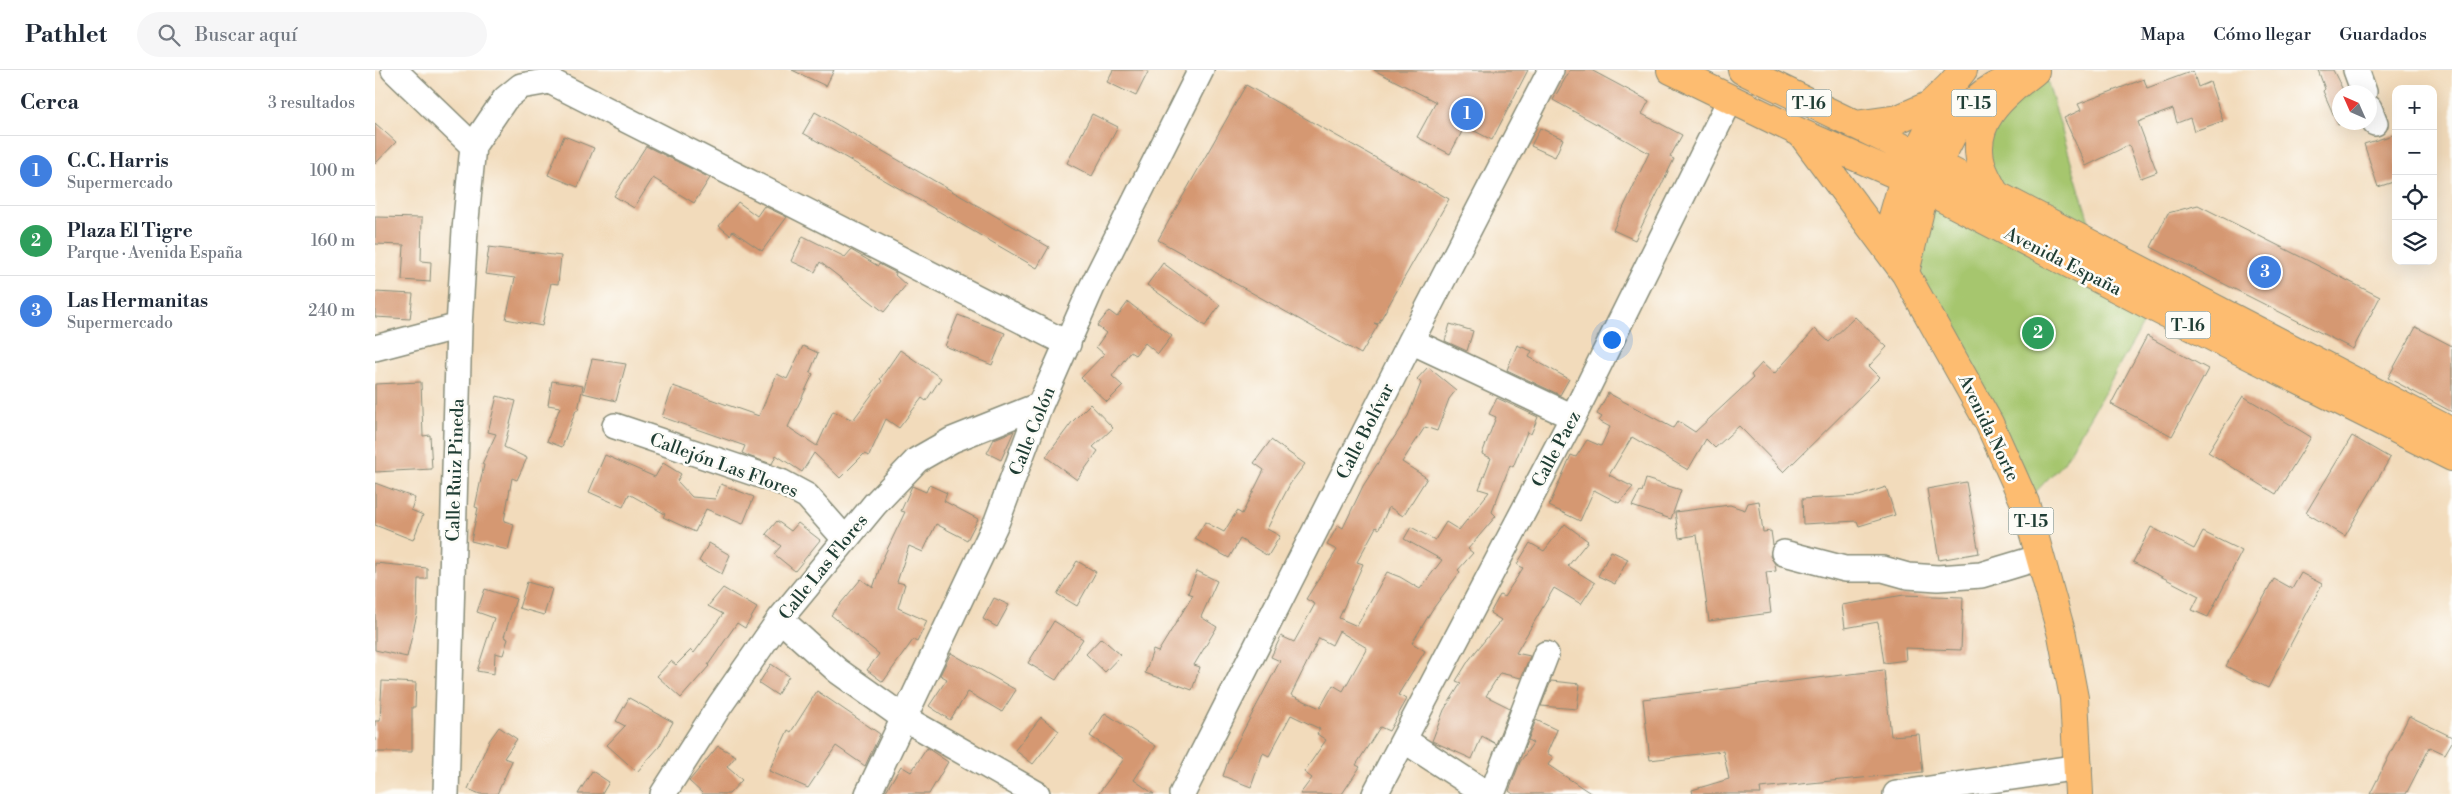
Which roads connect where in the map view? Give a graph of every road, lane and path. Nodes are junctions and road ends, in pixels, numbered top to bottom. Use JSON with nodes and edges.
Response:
{"nodes":[{"id":1,"x":394,"y":70,"type":"edge"},
{"id":2,"x":1201,"y":70,"type":"edge"},
{"id":3,"x":1551,"y":70,"type":"edge"},
{"id":4,"x":1671,"y":70,"type":"edge"},
{"id":5,"x":2035,"y":70,"type":"edge"},
{"id":6,"x":2356,"y":70,"type":"edge"},
{"id":7,"x":1753,"y":76,"type":"edge"},
{"id":8,"x":1957,"y":78,"type":"edge"},
{"id":9,"x":2361,"y":85,"type":"edge"},
{"id":10,"x":1730,"y":100,"type":"junction"},
{"id":11,"x":1855,"y":125,"type":"junction"},
{"id":12,"x":1801,"y":133,"type":"junction"},
{"id":13,"x":473,"y":146,"type":"junction"},
{"id":14,"x":1927,"y":159,"type":"junction"},
{"id":15,"x":1915,"y":184,"type":"junction"},
{"id":16,"x":1996,"y":195,"type":"junction"},
{"id":17,"x":1885,"y":245,"type":"junction"},
{"id":18,"x":1905,"y":273,"type":"junction"},
{"id":19,"x":459,"y":326,"type":"junction"},
{"id":20,"x":1411,"y":341,"type":"junction"},
{"id":21,"x":1068,"y":344,"type":"junction"},
{"id":22,"x":375,"y":348,"type":"edge"},
{"id":23,"x":1040,"y":405,"type":"junction"},
{"id":24,"x":1573,"y":417,"type":"junction"},
{"id":25,"x":615,"y":426,"type":"dead end"},
{"id":26,"x":2452,"y":432,"type":"edge"},
{"id":27,"x":2452,"y":457,"type":"edge"},
{"id":28,"x":845,"y":539,"type":"junction"},
{"id":29,"x":1784,"y":553,"type":"dead end"},
{"id":30,"x":2041,"y":557,"type":"junction"},
{"id":31,"x":780,"y":619,"type":"junction"},
{"id":32,"x":1546,"y":654,"type":"dead end"},
{"id":33,"x":903,"y":718,"type":"junction"},
{"id":34,"x":1404,"y":740,"type":"junction"},
{"id":35,"x":2079,"y":767,"type":"junction"},
{"id":36,"x":446,"y":794,"type":"edge"},
{"id":37,"x":663,"y":794,"type":"edge"},
{"id":38,"x":868,"y":794,"type":"edge"},
{"id":39,"x":1037,"y":794,"type":"edge"},
{"id":40,"x":1182,"y":794,"type":"edge"},
{"id":41,"x":1375,"y":794,"type":"edge"},
{"id":42,"x":1487,"y":794,"type":"edge"},
{"id":43,"x":1493,"y":794,"type":"edge"},
{"id":44,"x":1897,"y":794,"type":"edge"},
{"id":45,"x":2079,"y":794,"type":"edge"}],
"edges":[{"from":1,"to":13,"type":"street"},
{"from":2,"to":21,"type":"street","name":"Calle Colón"},
{"from":3,"to":20,"type":"street","name":"Calle Bolívar"},
{"from":4,"to":10,"type":"main road","name":"Avenida España","number":"T-16"},
{"from":5,"to":14,"type":"main road","number":"T-15"},
{"from":5,"to":16,"type":"main road","number":"T-15"},
{"from":6,"to":9,"type":"street"},
{"from":7,"to":11,"type":"main road","name":"Avenida España","number":"T-16"},
{"from":7,"to":12,"type":"main road","number":"T-16"},
{"from":8,"to":11,"type":"main road","number":"T-16"},
{"from":8,"to":14,"type":"main road","number":"T-15"},
{"from":10,"to":12,"type":"main road","name":"Avenida España","number":"T-16"},
{"from":10,"to":24,"type":"street","name":"Calle Paez"},
{"from":11,"to":14,"type":"main road","name":"Avenida España","number":"T-16"},
{"from":12,"to":15,"type":"main road","name":"Avenida España","number":"T-16"},
{"from":12,"to":17,"type":"main road","name":"Avenida Norte","number":"T-15"},
{"from":13,"to":19,"type":"street","name":"Calle Ruiz Pineda"},
{"from":13,"to":21,"type":"street"},
{"from":14,"to":15,"type":"main road","number":"T-15"},
{"from":14,"to":16,"type":"main road","name":"Avenida España","number":"T-16"},
{"from":15,"to":17,"type":"main road","number":"T-15"},
{"from":15,"to":18,"type":"main road","number":"T-15"},
{"from":15,"to":27,"type":"main road","name":"Avenida España","number":"T-16"},
{"from":16,"to":26,"type":"main road","name":"Avenida España","number":"T-16"},
{"from":17,"to":18,"type":"main road","name":"Avenida Norte","number":"T-15"},
{"from":18,"to":30,"type":"main road","name":"Avenida Norte","number":"T-15"},
{"from":19,"to":22,"type":"street"},
{"from":19,"to":36,"type":"street","name":"Calle Ruiz Pineda"},
{"from":20,"to":24,"type":"street"},
{"from":20,"to":40,"type":"street","name":"Calle Bolívar"},
{"from":21,"to":23,"type":"street","name":"Calle Colón"},
{"from":23,"to":28,"type":"street","name":"Calle Las Flores"},
{"from":23,"to":33,"type":"street","name":"Calle Colón"},
{"from":24,"to":34,"type":"street","name":"Calle Paez"},
{"from":25,"to":28,"type":"street","name":"Callejón Las Flores"},
{"from":28,"to":31,"type":"street","name":"Calle Las Flores"},
{"from":29,"to":30,"type":"street"},
{"from":30,"to":35,"type":"main road","name":"Avenida Norte","number":"T-15"},
{"from":31,"to":33,"type":"street"},
{"from":31,"to":37,"type":"street","name":"Calle Las Flores"},
{"from":32,"to":43,"type":"street"},
{"from":33,"to":38,"type":"street","name":"Calle Colón"},
{"from":33,"to":39,"type":"street"},
{"from":34,"to":41,"type":"street","name":"Calle Paez"},
{"from":34,"to":42,"type":"street"},
{"from":35,"to":44,"type":"street"},
{"from":35,"to":45,"type":"main road","name":"Avenida Norte","number":"T-15"}]}
